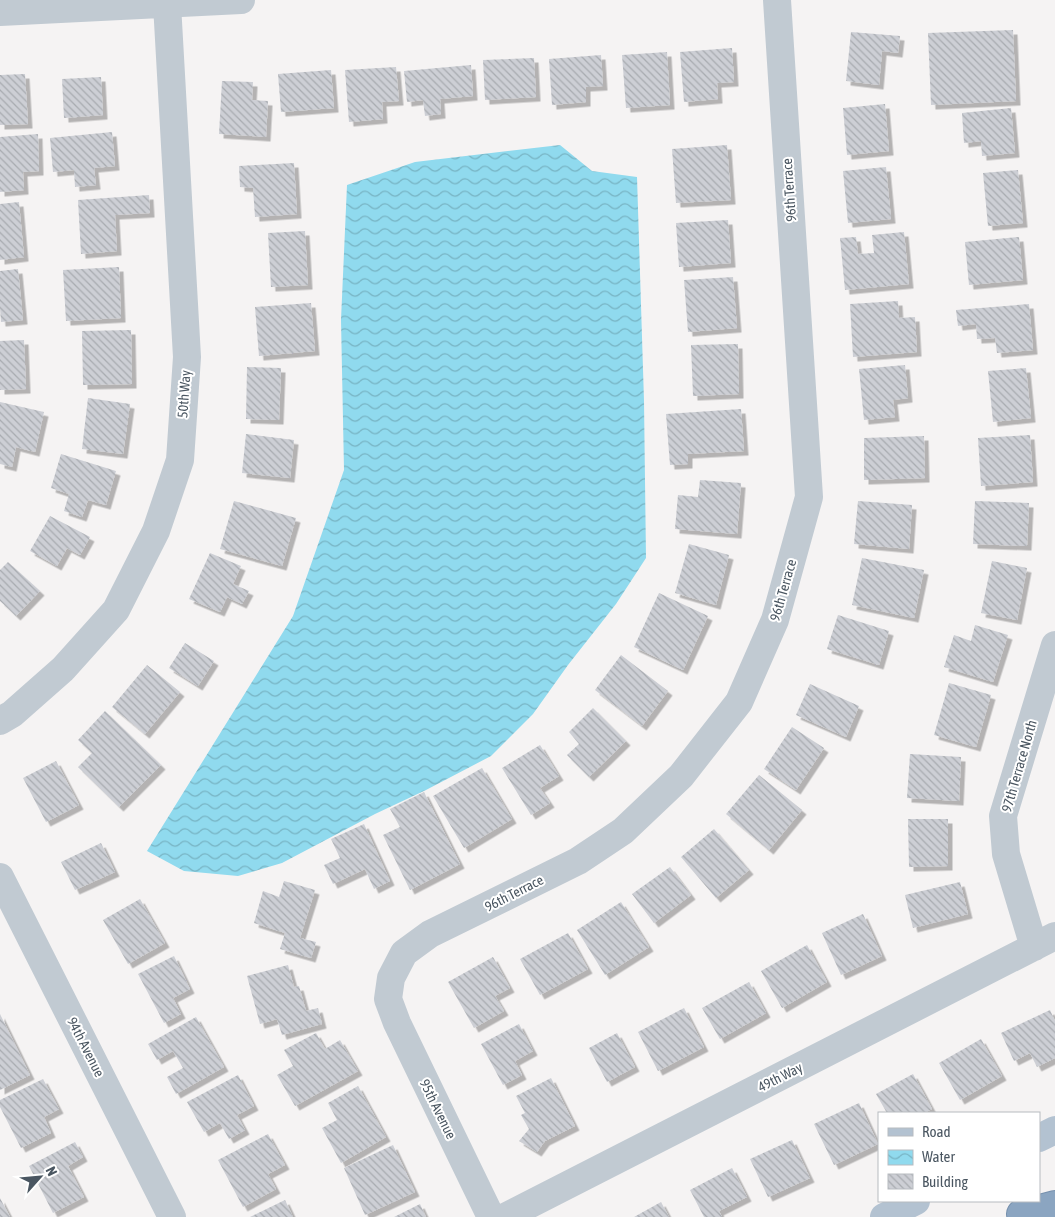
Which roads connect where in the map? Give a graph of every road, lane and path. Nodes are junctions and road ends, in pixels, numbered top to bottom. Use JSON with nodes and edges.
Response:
{"nodes":[{"id":1,"x":241,"y":0,"type":"edge"},
{"id":2,"x":777,"y":0,"type":"edge"},
{"id":3,"x":167,"y":4,"type":"junction"},
{"id":4,"x":0,"y":12,"type":"edge"},
{"id":5,"x":1055,"y":645,"type":"edge"},
{"id":6,"x":0,"y":721,"type":"edge"},
{"id":7,"x":0,"y":877,"type":"edge"},
{"id":8,"x":1044,"y":941,"type":"edge"},
{"id":9,"x":388,"y":999,"type":"joint"},
{"id":10,"x":1055,"y":1130,"type":"edge"},
{"id":11,"x":1040,"y":1138,"type":"edge"},
{"id":12,"x":1055,"y":1196,"type":"edge"},
{"id":13,"x":914,"y":1202,"type":"edge"},
{"id":14,"x":1055,"y":1205,"type":"edge"},
{"id":15,"x":1018,"y":1215,"type":"edge"},
{"id":16,"x":172,"y":1217,"type":"edge"},
{"id":17,"x":491,"y":1217,"type":"edge"},
{"id":18,"x":505,"y":1217,"type":"edge"},
{"id":19,"x":884,"y":1217,"type":"edge"}],
"edges":[{"from":1,"to":3,"type":"street"},
{"from":2,"to":9,"type":"street","name":"96th Terrace"},
{"from":3,"to":4,"type":"street"},
{"from":3,"to":6,"type":"street","name":"50th Way"},
{"from":5,"to":8,"type":"street","name":"97th Terrace North"},
{"from":7,"to":16,"type":"street","name":"94th Avenue"},
{"from":8,"to":18,"type":"street","name":"49th Way"},
{"from":9,"to":17,"type":"street","name":"95th Avenue"},
{"from":10,"to":11,"type":"main road"},
{"from":12,"to":15,"type":"main road"},
{"from":13,"to":19,"type":"main road"},
{"from":14,"to":15,"type":"highway"}]}
